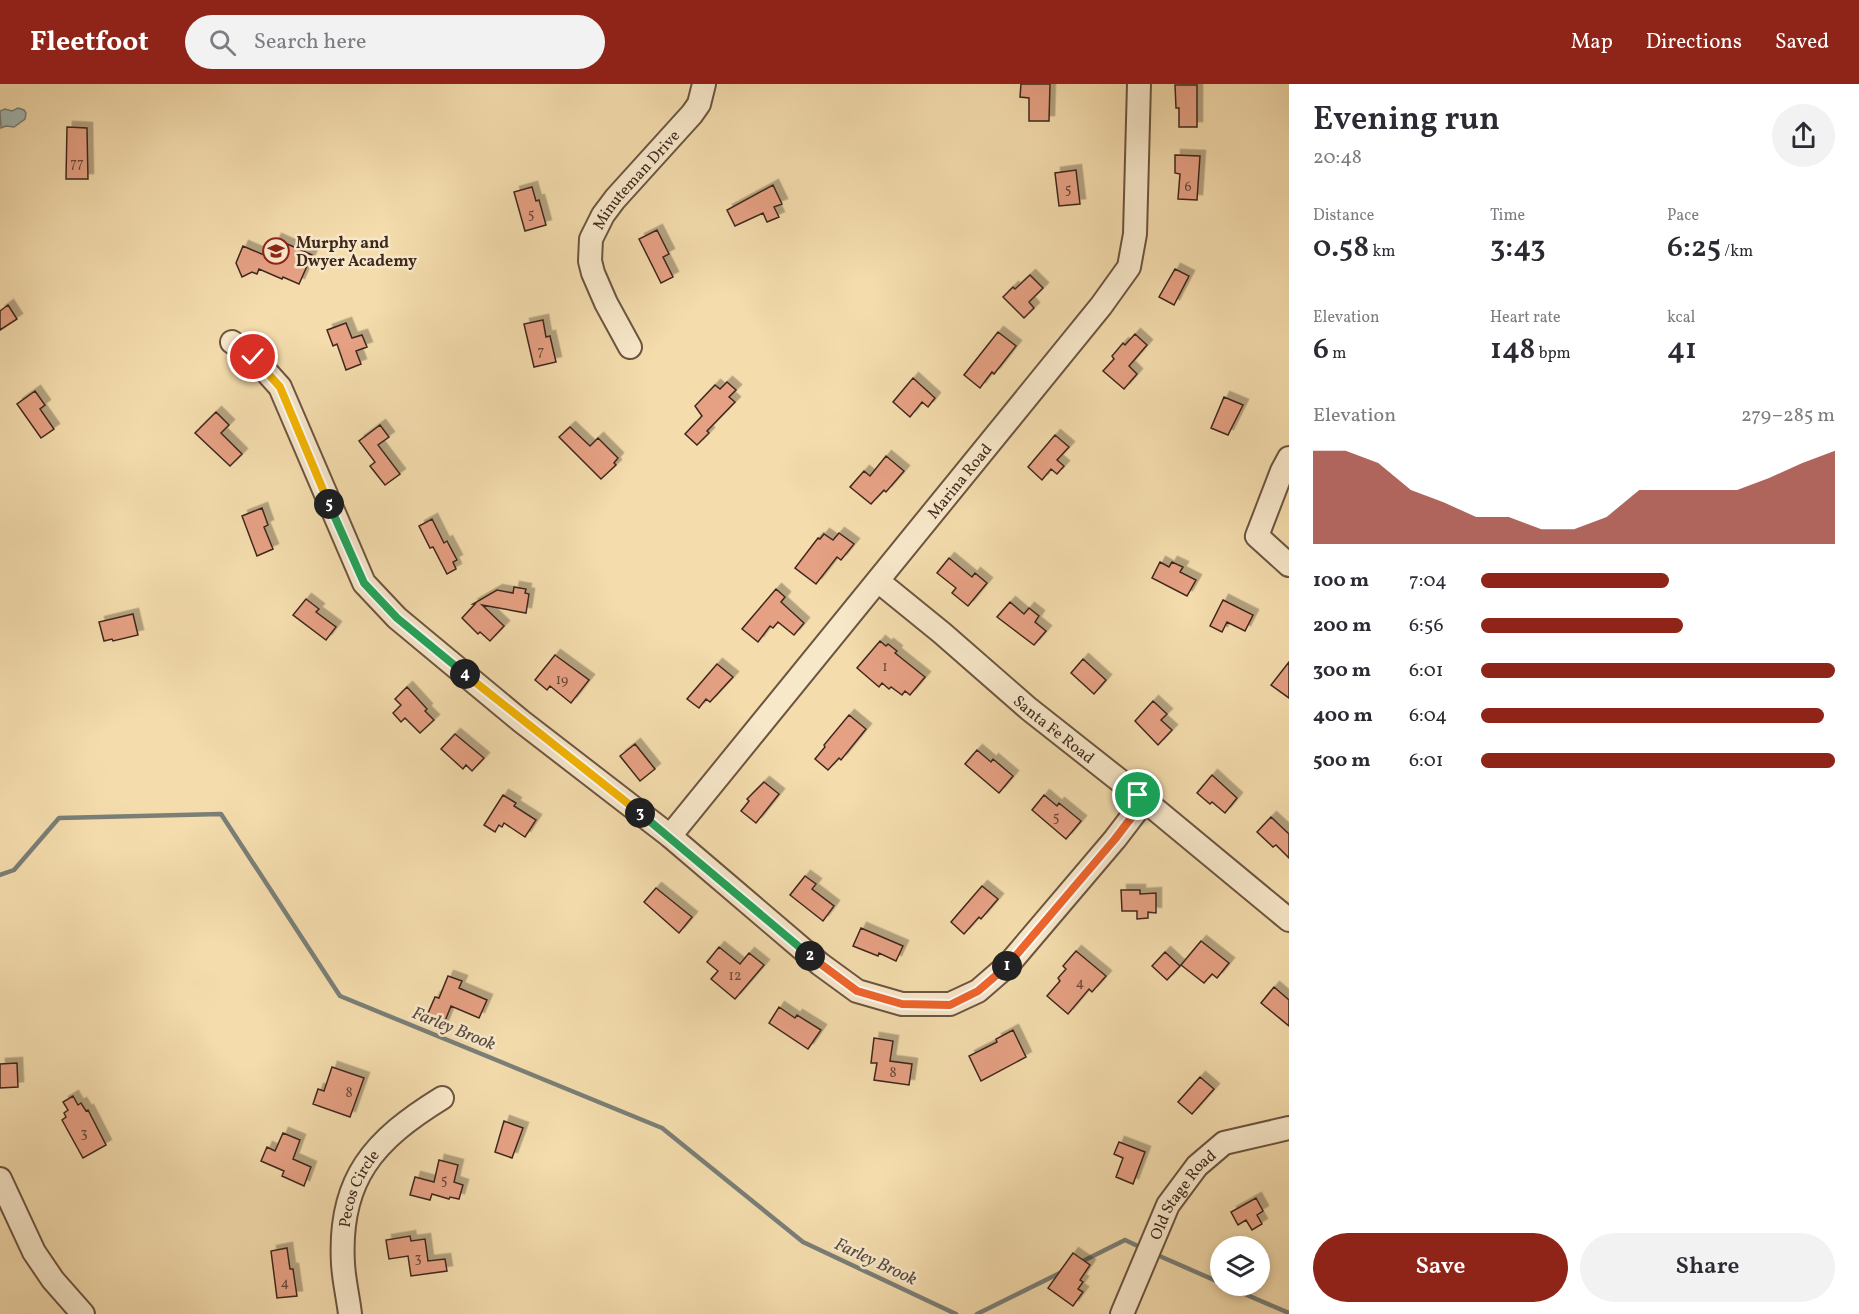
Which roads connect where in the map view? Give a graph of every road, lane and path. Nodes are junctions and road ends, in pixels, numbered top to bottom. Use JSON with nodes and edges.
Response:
{"nodes":[{"id":1,"x":704,"y":84,"type":"edge"},
{"id":2,"x":1139,"y":84,"type":"edge"},
{"id":3,"x":232,"y":342,"type":"dead end"},
{"id":4,"x":630,"y":347,"type":"dead end"},
{"id":5,"x":1289,"y":458,"type":"edge"},
{"id":6,"x":1289,"y":565,"type":"edge"},
{"id":7,"x":878,"y":581,"type":"junction"},
{"id":8,"x":1144,"y":801,"type":"junction"},
{"id":9,"x":670,"y":836,"type":"junction"},
{"id":10,"x":1289,"y":920,"type":"edge"},
{"id":11,"x":442,"y":1098,"type":"dead end"},
{"id":12,"x":1289,"y":1128,"type":"edge"},
{"id":13,"x":0,"y":1179,"type":"edge"},
{"id":14,"x":83,"y":1314,"type":"edge"},
{"id":15,"x":350,"y":1314,"type":"edge"},
{"id":16,"x":1122,"y":1314,"type":"edge"}],
"edges":[{"from":1,"to":4,"type":"street","name":"Minuteman Drive"},
{"from":2,"to":7,"type":"street","name":"Marina Road"},
{"from":3,"to":9,"type":"street"},
{"from":5,"to":6,"type":"street"},
{"from":7,"to":8,"type":"street","name":"Santa Fe Road"},
{"from":7,"to":9,"type":"street","name":"Marina Road"},
{"from":8,"to":9,"type":"street"},
{"from":8,"to":10,"type":"street","name":"Santa Fe Road"},
{"from":11,"to":15,"type":"street","name":"Pecos Circle"},
{"from":12,"to":16,"type":"street","name":"Old Stage Road"},
{"from":13,"to":14,"type":"street"}]}
